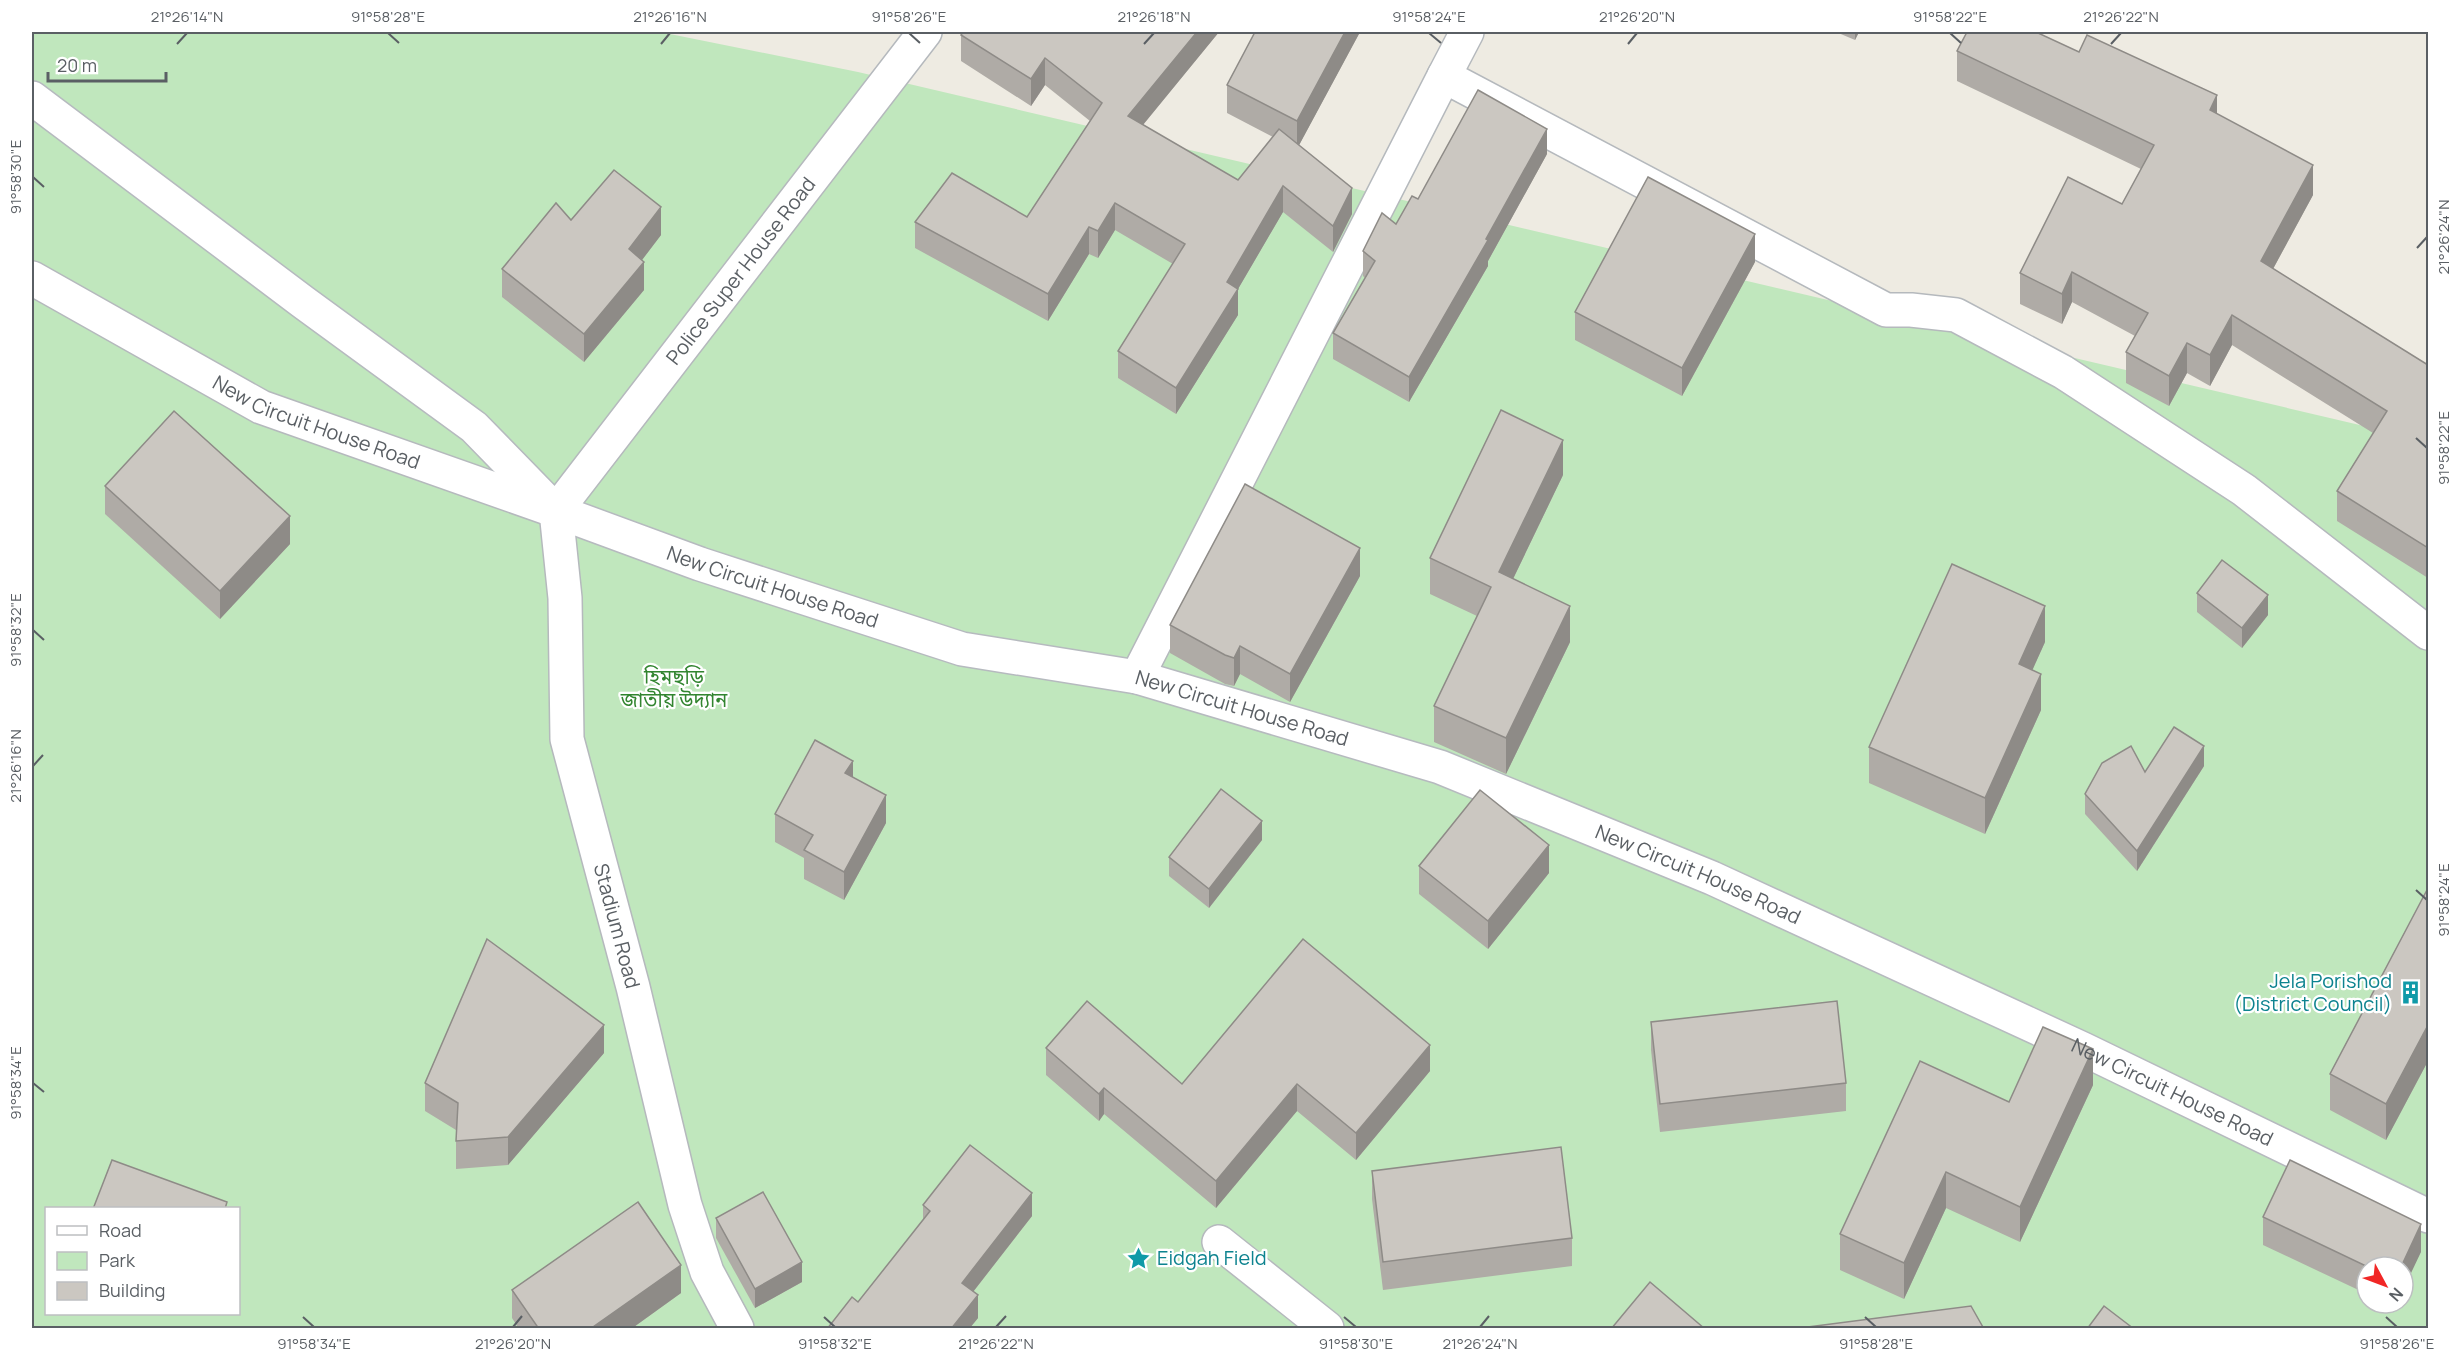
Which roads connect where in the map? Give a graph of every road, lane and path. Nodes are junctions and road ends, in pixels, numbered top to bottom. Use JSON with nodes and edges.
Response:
{"nodes":[{"id":1,"x":925,"y":32,"type":"edge"},
{"id":2,"x":1467,"y":32,"type":"edge"},
{"id":3,"x":1444,"y":76,"type":"junction"},
{"id":4,"x":32,"y":98,"type":"edge"},
{"id":5,"x":32,"y":278,"type":"edge"},
{"id":6,"x":556,"y":511,"type":"junction"},
{"id":7,"x":2428,"y":633,"type":"edge"},
{"id":8,"x":1137,"y":677,"type":"junction"},
{"id":9,"x":2428,"y":1216,"type":"edge"},
{"id":10,"x":1218,"y":1242,"type":"dead end"},
{"id":11,"x":737,"y":1329,"type":"edge"},
{"id":12,"x":1327,"y":1329,"type":"edge"}],
"edges":[{"from":1,"to":6,"type":"street","name":"Police Super House Road"},
{"from":2,"to":3,"type":"street"},
{"from":3,"to":7,"type":"street"},
{"from":3,"to":8,"type":"street"},
{"from":4,"to":6,"type":"street"},
{"from":5,"to":6,"type":"street","name":"New Circuit House Road"},
{"from":6,"to":8,"type":"street","name":"New Circuit House Road"},
{"from":6,"to":11,"type":"street","name":"Stadium Road"},
{"from":8,"to":9,"type":"street","name":"New Circuit House Road"},
{"from":10,"to":12,"type":"street"}]}
